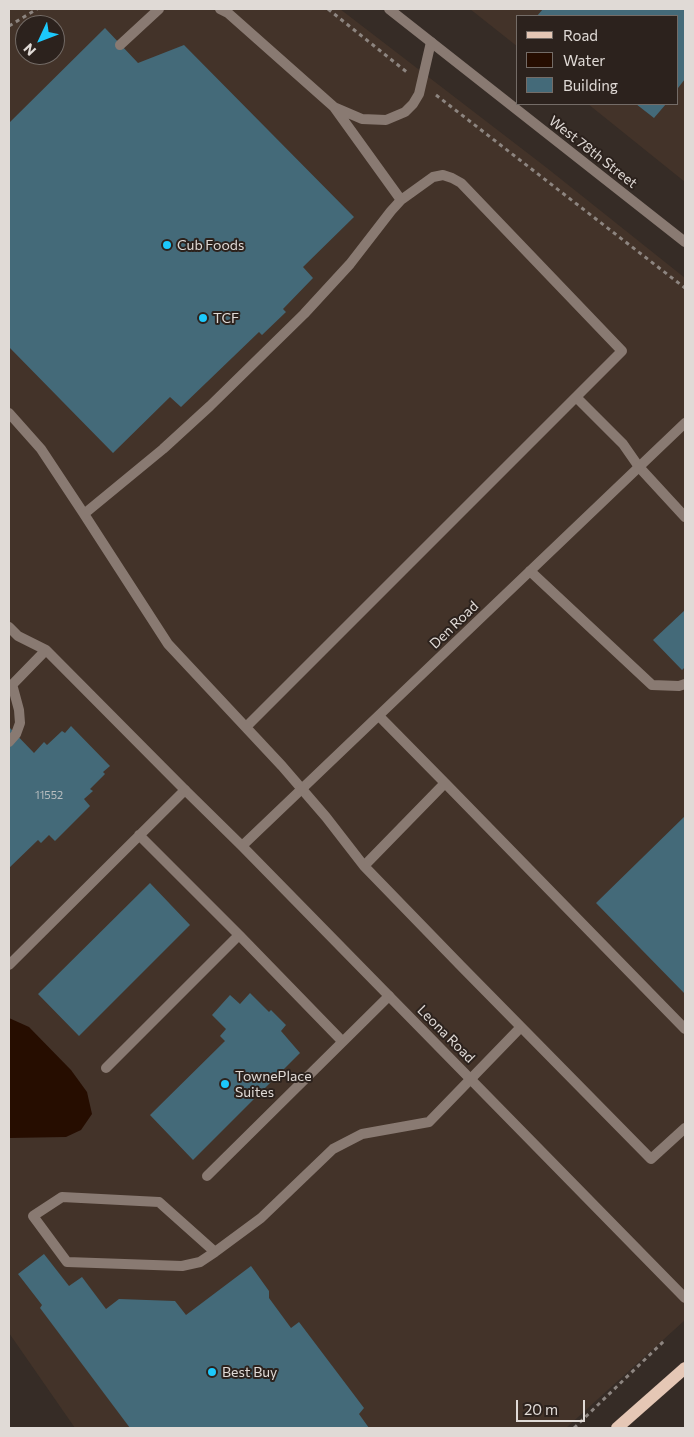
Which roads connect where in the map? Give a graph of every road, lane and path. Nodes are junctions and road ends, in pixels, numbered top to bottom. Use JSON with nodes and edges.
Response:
{"nodes":[{"id":1,"x":37,"y":9,"type":"edge"},
{"id":2,"x":159,"y":9,"type":"edge"},
{"id":3,"x":220,"y":9,"type":"edge"},
{"id":4,"x":328,"y":9,"type":"edge"},
{"id":5,"x":389,"y":9,"type":"edge"},
{"id":6,"x":9,"y":26,"type":"edge"},
{"id":7,"x":431,"y":42,"type":"junction"},
{"id":8,"x":120,"y":45,"type":"dead end"},
{"id":9,"x":422,"y":84,"type":"junction"},
{"id":10,"x":334,"y":107,"type":"junction"},
{"id":11,"x":401,"y":200,"type":"junction"},
{"id":12,"x":685,"y":242,"type":"edge"},
{"id":13,"x":685,"y":288,"type":"edge"},
{"id":14,"x":576,"y":397,"type":"junction"},
{"id":15,"x":9,"y":413,"type":"edge"},
{"id":16,"x":685,"y":423,"type":"edge"},
{"id":17,"x":639,"y":467,"type":"junction"},
{"id":18,"x":84,"y":514,"type":"junction"},
{"id":19,"x":685,"y":517,"type":"edge"},
{"id":20,"x":530,"y":571,"type":"junction"},
{"id":21,"x":9,"y":627,"type":"edge"},
{"id":22,"x":46,"y":650,"type":"junction"},
{"id":23,"x":685,"y":684,"type":"edge"},
{"id":24,"x":11,"y":686,"type":"edge"},
{"id":25,"x":379,"y":716,"type":"junction"},
{"id":26,"x":246,"y":727,"type":"junction"},
{"id":27,"x":9,"y":742,"type":"edge"},
{"id":28,"x":445,"y":783,"type":"junction"},
{"id":29,"x":185,"y":790,"type":"junction"},
{"id":30,"x":302,"y":790,"type":"junction"},
{"id":31,"x":139,"y":835,"type":"junction"},
{"id":32,"x":242,"y":846,"type":"junction"},
{"id":33,"x":364,"y":866,"type":"junction"},
{"id":34,"x":239,"y":935,"type":"junction"},
{"id":35,"x":9,"y":965,"type":"edge"},
{"id":36,"x":389,"y":996,"type":"junction"},
{"id":37,"x":521,"y":1027,"type":"junction"},
{"id":38,"x":685,"y":1029,"type":"edge"},
{"id":39,"x":342,"y":1041,"type":"junction"},
{"id":40,"x":106,"y":1068,"type":"dead end"},
{"id":41,"x":470,"y":1078,"type":"junction"},
{"id":42,"x":685,"y":1128,"type":"edge"},
{"id":43,"x":207,"y":1176,"type":"dead end"},
{"id":44,"x":215,"y":1252,"type":"junction"},
{"id":45,"x":685,"y":1298,"type":"edge"},
{"id":46,"x":665,"y":1340,"type":"dead end"},
{"id":47,"x":685,"y":1368,"type":"edge"},
{"id":48,"x":574,"y":1428,"type":"edge"},
{"id":49,"x":617,"y":1428,"type":"edge"}],
"edges":[{"from":1,"to":6,"type":"path"},
{"from":2,"to":8,"type":"street"},
{"from":3,"to":10,"type":"street"},
{"from":4,"to":9,"type":"path"},
{"from":5,"to":7,"type":"street","name":"West 78th Street"},
{"from":7,"to":9,"type":"street"},
{"from":7,"to":12,"type":"street","name":"West 78th Street"},
{"from":9,"to":10,"type":"street"},
{"from":9,"to":13,"type":"path"},
{"from":10,"to":11,"type":"street"},
{"from":11,"to":14,"type":"street"},
{"from":11,"to":18,"type":"street"},
{"from":14,"to":17,"type":"street"},
{"from":14,"to":26,"type":"street"},
{"from":15,"to":18,"type":"street"},
{"from":16,"to":17,"type":"street","name":"Den Road"},
{"from":17,"to":19,"type":"street"},
{"from":17,"to":20,"type":"street","name":"Den Road"},
{"from":18,"to":26,"type":"street"},
{"from":20,"to":23,"type":"street"},
{"from":20,"to":25,"type":"street","name":"Den Road"},
{"from":21,"to":22,"type":"street","name":"Leona Road"},
{"from":22,"to":24,"type":"street"},
{"from":22,"to":29,"type":"street","name":"Leona Road"},
{"from":24,"to":27,"type":"street"},
{"from":25,"to":28,"type":"street"},
{"from":25,"to":30,"type":"street","name":"Den Road"},
{"from":26,"to":30,"type":"street"},
{"from":28,"to":33,"type":"street"},
{"from":28,"to":38,"type":"street"},
{"from":29,"to":31,"type":"street"},
{"from":29,"to":32,"type":"street","name":"Leona Road"},
{"from":30,"to":32,"type":"street","name":"Den Road"},
{"from":30,"to":33,"type":"street"},
{"from":31,"to":34,"type":"street"},
{"from":31,"to":35,"type":"street"},
{"from":32,"to":36,"type":"street","name":"Leona Road"},
{"from":33,"to":37,"type":"street"},
{"from":34,"to":39,"type":"street"},
{"from":34,"to":40,"type":"street"},
{"from":36,"to":39,"type":"street"},
{"from":36,"to":41,"type":"street","name":"Leona Road"},
{"from":37,"to":41,"type":"street"},
{"from":37,"to":42,"type":"street"},
{"from":39,"to":43,"type":"street"},
{"from":41,"to":44,"type":"street"},
{"from":41,"to":45,"type":"street","name":"Leona Road"},
{"from":44,"to":44,"type":"street"},
{"from":46,"to":48,"type":"path"},
{"from":47,"to":49,"type":"main road"}]}
